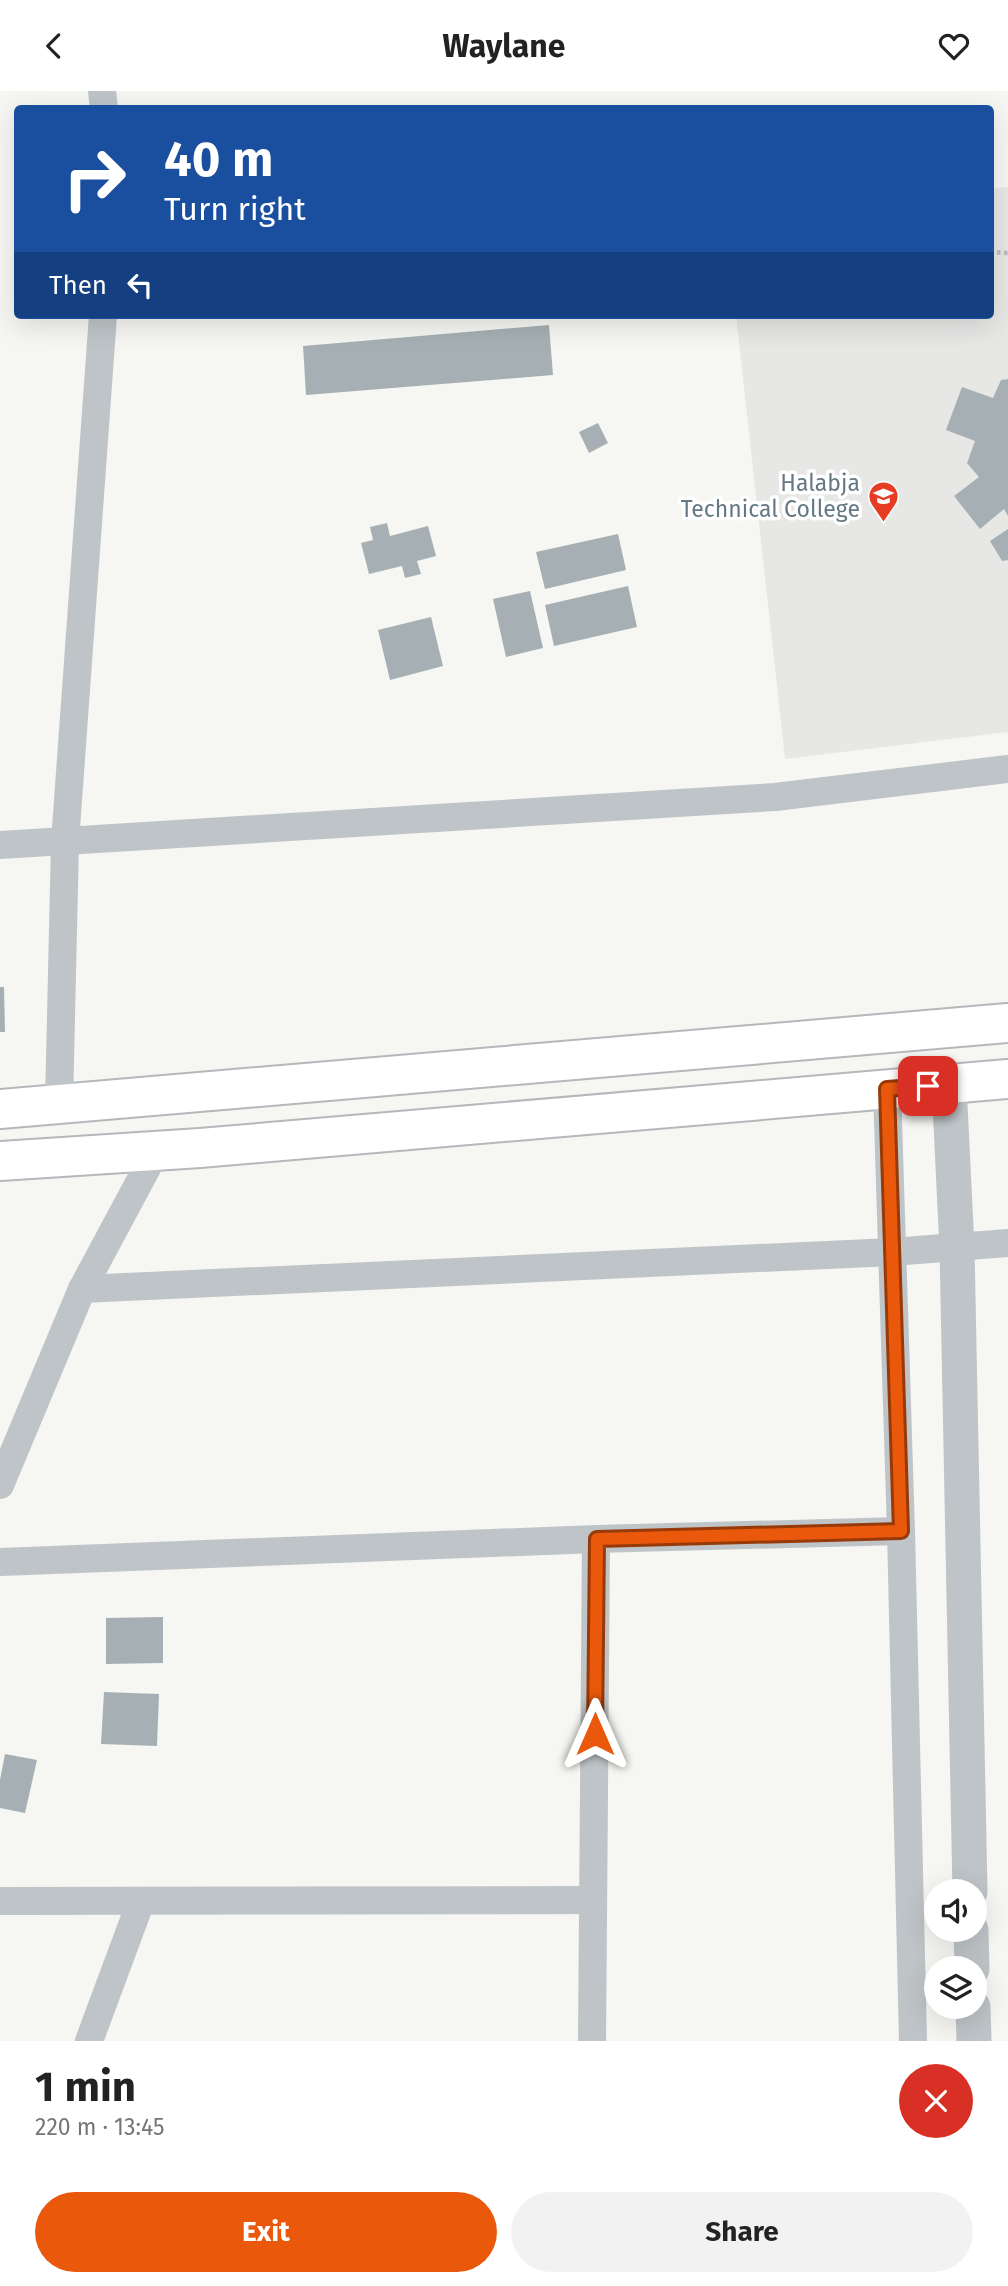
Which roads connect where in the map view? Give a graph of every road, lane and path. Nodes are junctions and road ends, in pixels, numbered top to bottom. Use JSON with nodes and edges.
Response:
{"nodes":[{"id":1,"x":103,"y":319,"type":"edge"},
{"id":2,"x":1008,"y":769,"type":"edge"},
{"id":3,"x":65,"y":842,"type":"junction"},
{"id":4,"x":0,"y":845,"type":"edge"},
{"id":5,"x":1008,"y":1023,"type":"edge"},
{"id":6,"x":1008,"y":1079,"type":"edge"},
{"id":7,"x":949,"y":1084,"type":"junction"},
{"id":8,"x":887,"y":1089,"type":"junction"},
{"id":9,"x":198,"y":1093,"type":"junction"},
{"id":10,"x":60,"y":1104,"type":"junction"},
{"id":11,"x":0,"y":1109,"type":"edge"},
{"id":12,"x":200,"y":1148,"type":"junction"},
{"id":13,"x":156,"y":1151,"type":"junction"},
{"id":14,"x":0,"y":1161,"type":"edge"},
{"id":15,"x":1008,"y":1243,"type":"edge"},
{"id":16,"x":957,"y":1248,"type":"junction"},
{"id":17,"x":892,"y":1252,"type":"junction"},
{"id":18,"x":82,"y":1289,"type":"junction"},
{"id":19,"x":0,"y":1485,"type":"edge"},
{"id":20,"x":901,"y":1531,"type":"junction"},
{"id":21,"x":597,"y":1539,"type":"junction"},
{"id":22,"x":0,"y":1562,"type":"edge"},
{"id":23,"x":970,"y":1879,"type":"edge"},
{"id":24,"x":593,"y":1900,"type":"junction"},
{"id":25,"x":0,"y":1901,"type":"edge"},
{"id":26,"x":141,"y":1901,"type":"junction"},
{"id":27,"x":973,"y":2019,"type":"edge"},
{"id":28,"x":89,"y":2041,"type":"edge"},
{"id":29,"x":593,"y":2041,"type":"edge"},
{"id":30,"x":913,"y":2041,"type":"edge"},
{"id":31,"x":974,"y":2041,"type":"edge"}],
"edges":[{"from":1,"to":3,"type":"street"},
{"from":2,"to":3,"type":"street"},
{"from":3,"to":4,"type":"street"},
{"from":3,"to":10,"type":"street"},
{"from":5,"to":9,"type":"highway"},
{"from":6,"to":7,"type":"highway"},
{"from":7,"to":8,"type":"highway"},
{"from":7,"to":16,"type":"street"},
{"from":8,"to":12,"type":"highway"},
{"from":8,"to":17,"type":"street"},
{"from":9,"to":10,"type":"highway"},
{"from":9,"to":12,"type":"highway"},
{"from":10,"to":11,"type":"highway"},
{"from":12,"to":13,"type":"highway"},
{"from":13,"to":14,"type":"highway"},
{"from":13,"to":18,"type":"street"},
{"from":15,"to":16,"type":"street"},
{"from":16,"to":17,"type":"street"},
{"from":16,"to":23,"type":"street"},
{"from":17,"to":18,"type":"street"},
{"from":17,"to":20,"type":"street"},
{"from":18,"to":19,"type":"street"},
{"from":20,"to":21,"type":"street"},
{"from":20,"to":30,"type":"street"},
{"from":21,"to":22,"type":"street"},
{"from":21,"to":24,"type":"street"},
{"from":24,"to":26,"type":"street"},
{"from":24,"to":29,"type":"street"},
{"from":25,"to":26,"type":"street"},
{"from":26,"to":28,"type":"street"},
{"from":27,"to":31,"type":"street"}]}
